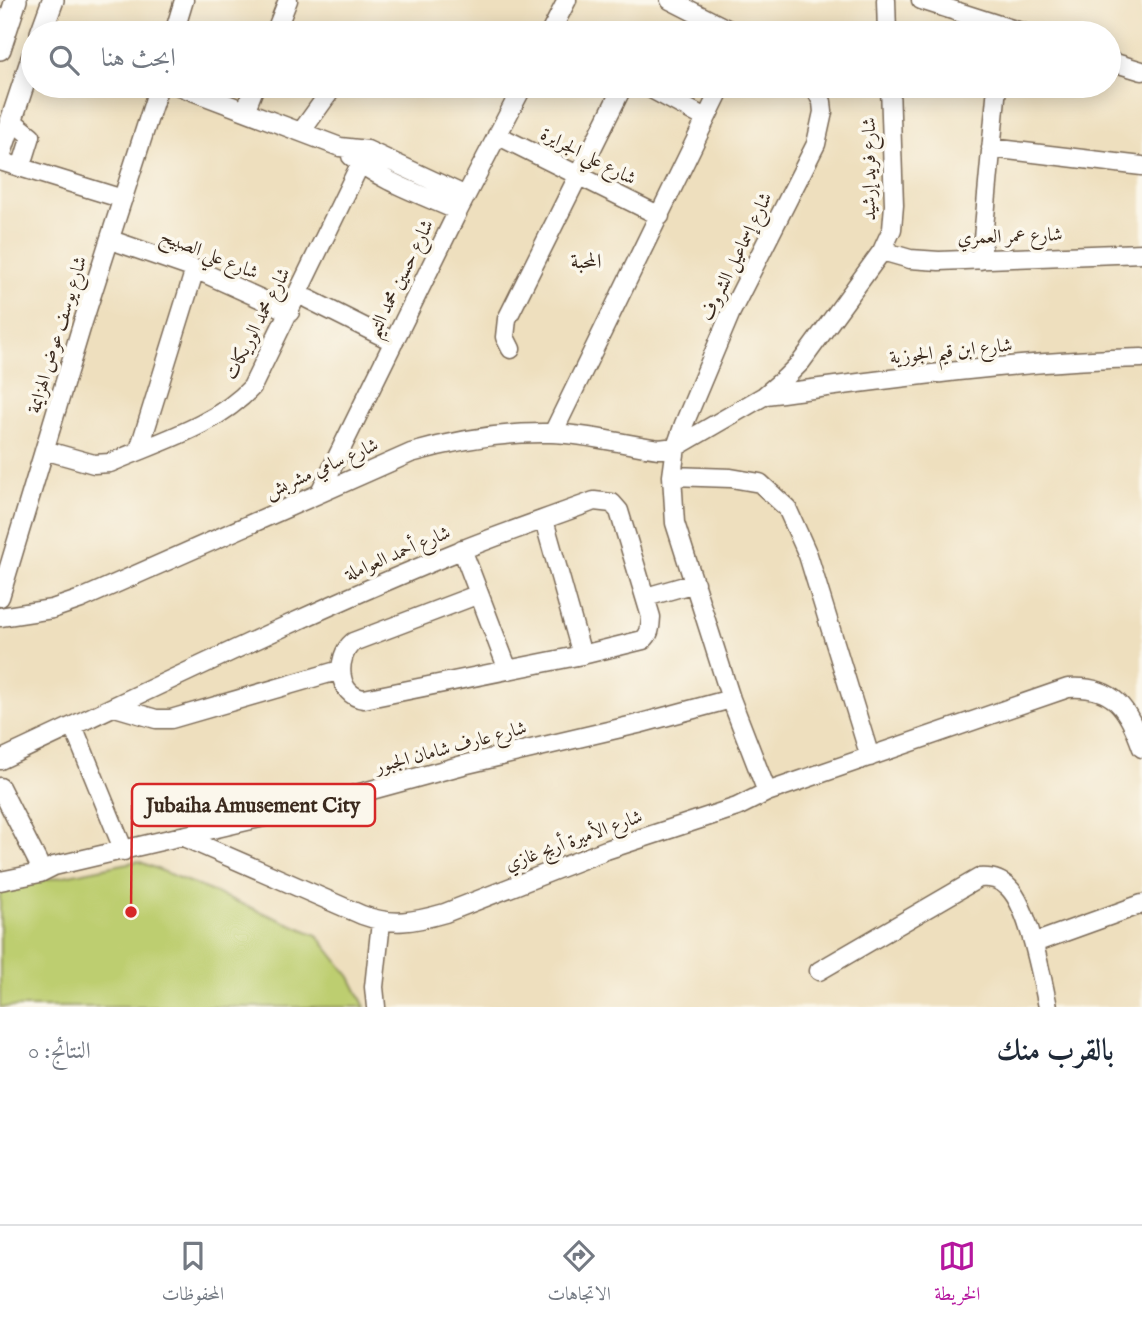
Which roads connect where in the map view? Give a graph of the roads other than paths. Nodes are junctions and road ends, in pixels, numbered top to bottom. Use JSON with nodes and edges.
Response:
{"nodes":[{"id":1,"x":16,"y":0,"type":"edge"},
{"id":2,"x":52,"y":0,"type":"edge"},
{"id":3,"x":184,"y":0,"type":"edge"},
{"id":4,"x":288,"y":0,"type":"edge"},
{"id":5,"x":567,"y":0,"type":"edge"},
{"id":6,"x":886,"y":0,"type":"edge"},
{"id":7,"x":921,"y":0,"type":"edge"},
{"id":8,"x":674,"y":1,"type":"edge"},
{"id":9,"x":45,"y":21,"type":"edge"},
{"id":10,"x":178,"y":21,"type":"edge"},
{"id":11,"x":280,"y":21,"type":"edge"},
{"id":12,"x":556,"y":21,"type":"edge"},
{"id":13,"x":712,"y":21,"type":"edge"},
{"id":14,"x":887,"y":21,"type":"edge"},
{"id":15,"x":978,"y":21,"type":"edge"},
{"id":16,"x":0,"y":49,"type":"edge"},
{"id":17,"x":1121,"y":65,"type":"edge"},
{"id":18,"x":1142,"y":71,"type":"edge"},
{"id":19,"x":21,"y":90,"type":"edge"},
{"id":20,"x":155,"y":98,"type":"edge"},
{"id":21,"x":214,"y":98,"type":"edge"},
{"id":22,"x":250,"y":98,"type":"edge"},
{"id":23,"x":326,"y":98,"type":"edge"},
{"id":24,"x":517,"y":98,"type":"edge"},
{"id":25,"x":617,"y":98,"type":"edge"},
{"id":26,"x":668,"y":98,"type":"edge"},
{"id":27,"x":716,"y":98,"type":"edge"},
{"id":28,"x":820,"y":98,"type":"edge"},
{"id":29,"x":891,"y":98,"type":"edge"},
{"id":30,"x":996,"y":98,"type":"edge"},
{"id":31,"x":246,"y":109,"type":"junction"},
{"id":32,"x":705,"y":118,"type":"junction"},
{"id":33,"x":11,"y":120,"type":"junction"},
{"id":34,"x":302,"y":132,"type":"junction"},
{"id":35,"x":497,"y":135,"type":"junction"},
{"id":36,"x":991,"y":148,"type":"junction"},
{"id":37,"x":0,"y":155,"type":"edge"},
{"id":38,"x":363,"y":157,"type":"junction"},
{"id":39,"x":0,"y":161,"type":"edge"},
{"id":40,"x":1142,"y":166,"type":"edge"},
{"id":41,"x":21,"y":168,"type":"junction"},
{"id":42,"x":579,"y":177,"type":"junction"},
{"id":43,"x":123,"y":200,"type":"junction"},
{"id":44,"x":462,"y":204,"type":"junction"},
{"id":45,"x":660,"y":216,"type":"junction"},
{"id":46,"x":111,"y":240,"type":"junction"},
{"id":47,"x":881,"y":251,"type":"junction"},
{"id":48,"x":1142,"y":253,"type":"edge"},
{"id":49,"x":981,"y":260,"type":"junction"},
{"id":50,"x":195,"y":269,"type":"junction"},
{"id":51,"x":308,"y":299,"type":"dead end"},
{"id":52,"x":290,"y":312,"type":"junction"},
{"id":53,"x":394,"y":342,"type":"junction"},
{"id":54,"x":511,"y":349,"type":"dead end"},
{"id":55,"x":1142,"y":358,"type":"edge"},
{"id":56,"x":764,"y":396,"type":"junction"},
{"id":57,"x":553,"y":433,"type":"junction"},
{"id":58,"x":676,"y":447,"type":"junction"},
{"id":59,"x":44,"y":450,"type":"junction"},
{"id":60,"x":139,"y":450,"type":"junction"},
{"id":61,"x":673,"y":476,"type":"junction"},
{"id":62,"x":320,"y":492,"type":"junction"},
{"id":63,"x":544,"y":520,"type":"junction"},
{"id":64,"x":462,"y":550,"type":"junction"},
{"id":65,"x":695,"y":583,"type":"junction"},
{"id":66,"x":479,"y":594,"type":"junction"},
{"id":67,"x":0,"y":597,"type":"edge"},
{"id":68,"x":646,"y":597,"type":"junction"},
{"id":69,"x":0,"y":617,"type":"edge"},
{"id":70,"x":582,"y":655,"type":"junction"},
{"id":71,"x":340,"y":670,"type":"junction"},
{"id":72,"x":508,"y":670,"type":"junction"},
{"id":73,"x":731,"y":699,"type":"junction"},
{"id":74,"x":115,"y":707,"type":"junction"},
{"id":75,"x":73,"y":726,"type":"junction"},
{"id":76,"x":1142,"y":748,"type":"edge"},
{"id":77,"x":870,"y":758,"type":"junction"},
{"id":78,"x":0,"y":760,"type":"edge"},
{"id":79,"x":0,"y":787,"type":"edge"},
{"id":80,"x":767,"y":792,"type":"junction"},
{"id":81,"x":181,"y":836,"type":"junction"},
{"id":82,"x":124,"y":851,"type":"junction"},
{"id":83,"x":44,"y":867,"type":"junction"},
{"id":84,"x":0,"y":869,"type":"edge"},
{"id":85,"x":0,"y":881,"type":"edge"},
{"id":86,"x":1142,"y":904,"type":"edge"},
{"id":87,"x":381,"y":922,"type":"junction"},
{"id":88,"x":1034,"y":943,"type":"junction"},
{"id":89,"x":819,"y":971,"type":"dead end"},
{"id":90,"x":376,"y":1007,"type":"edge"},
{"id":91,"x":1048,"y":1007,"type":"edge"}],
"edges":[{"from":1,"to":16,"type":"main road"},
{"from":2,"to":9,"type":"main road"},
{"from":3,"to":10,"type":"street"},
{"from":4,"to":11,"type":"street"},
{"from":5,"to":12,"type":"street"},
{"from":6,"to":14,"type":"street"},
{"from":7,"to":15,"type":"street"},
{"from":8,"to":13,"type":"street"},
{"from":17,"to":18,"type":"street"},
{"from":19,"to":33,"type":"main road"},
{"from":20,"to":43,"type":"street","name":"شارع يوسف عوض الهزايمة"},
{"from":21,"to":31,"type":"street"},
{"from":22,"to":31,"type":"street"},
{"from":23,"to":34,"type":"street"},
{"from":24,"to":35,"type":"street","name":"شارع حسين محمد التيم"},
{"from":25,"to":42,"type":"street"},
{"from":26,"to":32,"type":"street"},
{"from":27,"to":32,"type":"street"},
{"from":28,"to":58,"type":"street","name":"شارع إسماعيل الشروف"},
{"from":29,"to":47,"type":"street","name":"شارع فريد إرشيد"},
{"from":30,"to":36,"type":"street"},
{"from":31,"to":34,"type":"street"},
{"from":32,"to":45,"type":"street"},
{"from":33,"to":37,"type":"main road"},
{"from":33,"to":41,"type":"street"},
{"from":34,"to":38,"type":"street"},
{"from":35,"to":42,"type":"street","name":"شارع علي الجرايرة"},
{"from":35,"to":44,"type":"street","name":"شارع حسين محمد التيم"},
{"from":36,"to":40,"type":"street"},
{"from":36,"to":49,"type":"street"},
{"from":38,"to":44,"type":"street"},
{"from":38,"to":52,"type":"street","name":"شارع محمد الوريكات"},
{"from":39,"to":41,"type":"street"},
{"from":41,"to":43,"type":"street"},
{"from":42,"to":45,"type":"street","name":"شارع علي الجرايرة"},
{"from":42,"to":54,"type":"street"},
{"from":43,"to":46,"type":"street","name":"شارع يوسف عوض الهزايمة"},
{"from":44,"to":53,"type":"street","name":"شارع حسين محمد التيم"},
{"from":45,"to":57,"type":"street"},
{"from":46,"to":50,"type":"street","name":"شارع علي الصبيح"},
{"from":46,"to":59,"type":"street","name":"شارع يوسف عوض الهزايمة"},
{"from":47,"to":49,"type":"street","name":"شارع عمر العمري"},
{"from":47,"to":56,"type":"street","name":"شارع فريد إرشيد"},
{"from":48,"to":49,"type":"street","name":"شارع عمر العمري"},
{"from":50,"to":52,"type":"street","name":"شارع علي الصبيح"},
{"from":50,"to":60,"type":"street"},
{"from":51,"to":53,"type":"street"},
{"from":52,"to":60,"type":"street","name":"شارع محمد الوريكات"},
{"from":53,"to":62,"type":"street","name":"شارع حسين محمد التيم"},
{"from":55,"to":56,"type":"street","name":"شارع ابن قيم الجوزية"},
{"from":56,"to":58,"type":"street"},
{"from":57,"to":58,"type":"street","name":"شارع سامي مشربش"},
{"from":57,"to":62,"type":"street","name":"شارع سامي مشربش"},
{"from":58,"to":61,"type":"street"},
{"from":59,"to":60,"type":"street","name":"شارع محمد الوريكات"},
{"from":59,"to":67,"type":"street","name":"شارع يوسف عوض الهزايمة"},
{"from":61,"to":65,"type":"street"},
{"from":61,"to":77,"type":"street"},
{"from":62,"to":69,"type":"street","name":"شارع سامي مشربش"},
{"from":63,"to":64,"type":"street","name":"شارع أحمد العواملة"},
{"from":63,"to":68,"type":"street","name":"شارع أحمد العواملة"},
{"from":63,"to":70,"type":"street"},
{"from":64,"to":66,"type":"street"},
{"from":64,"to":74,"type":"street","name":"شارع أحمد العواملة"},
{"from":65,"to":68,"type":"street"},
{"from":65,"to":73,"type":"street"},
{"from":66,"to":71,"type":"street"},
{"from":66,"to":72,"type":"street"},
{"from":68,"to":70,"type":"street","name":"شارع أحمد العواملة"},
{"from":70,"to":72,"type":"street","name":"شارع أحمد العواملة"},
{"from":71,"to":72,"type":"street","name":"شارع أحمد العواملة"},
{"from":71,"to":74,"type":"street"},
{"from":73,"to":80,"type":"street"},
{"from":73,"to":81,"type":"street","name":"شارع عارف شامان الجبور"},
{"from":74,"to":75,"type":"street","name":"شارع أحمد العواملة"},
{"from":75,"to":78,"type":"street","name":"شارع أحمد العواملة"},
{"from":75,"to":82,"type":"street"},
{"from":76,"to":77,"type":"street","name":"شارع الأميرة أريج غازي"},
{"from":77,"to":80,"type":"street","name":"شارع الأميرة أريج غازي"},
{"from":79,"to":83,"type":"street"},
{"from":80,"to":87,"type":"street","name":"شارع الأميرة أريج غازي"},
{"from":81,"to":82,"type":"street"},
{"from":81,"to":87,"type":"street","name":"شارع الأميرة أريج غازي"},
{"from":82,"to":83,"type":"street"},
{"from":83,"to":84,"type":"street"},
{"from":83,"to":85,"type":"street"},
{"from":86,"to":88,"type":"street"},
{"from":87,"to":90,"type":"street"},
{"from":88,"to":89,"type":"street"},
{"from":88,"to":91,"type":"street"}]}
